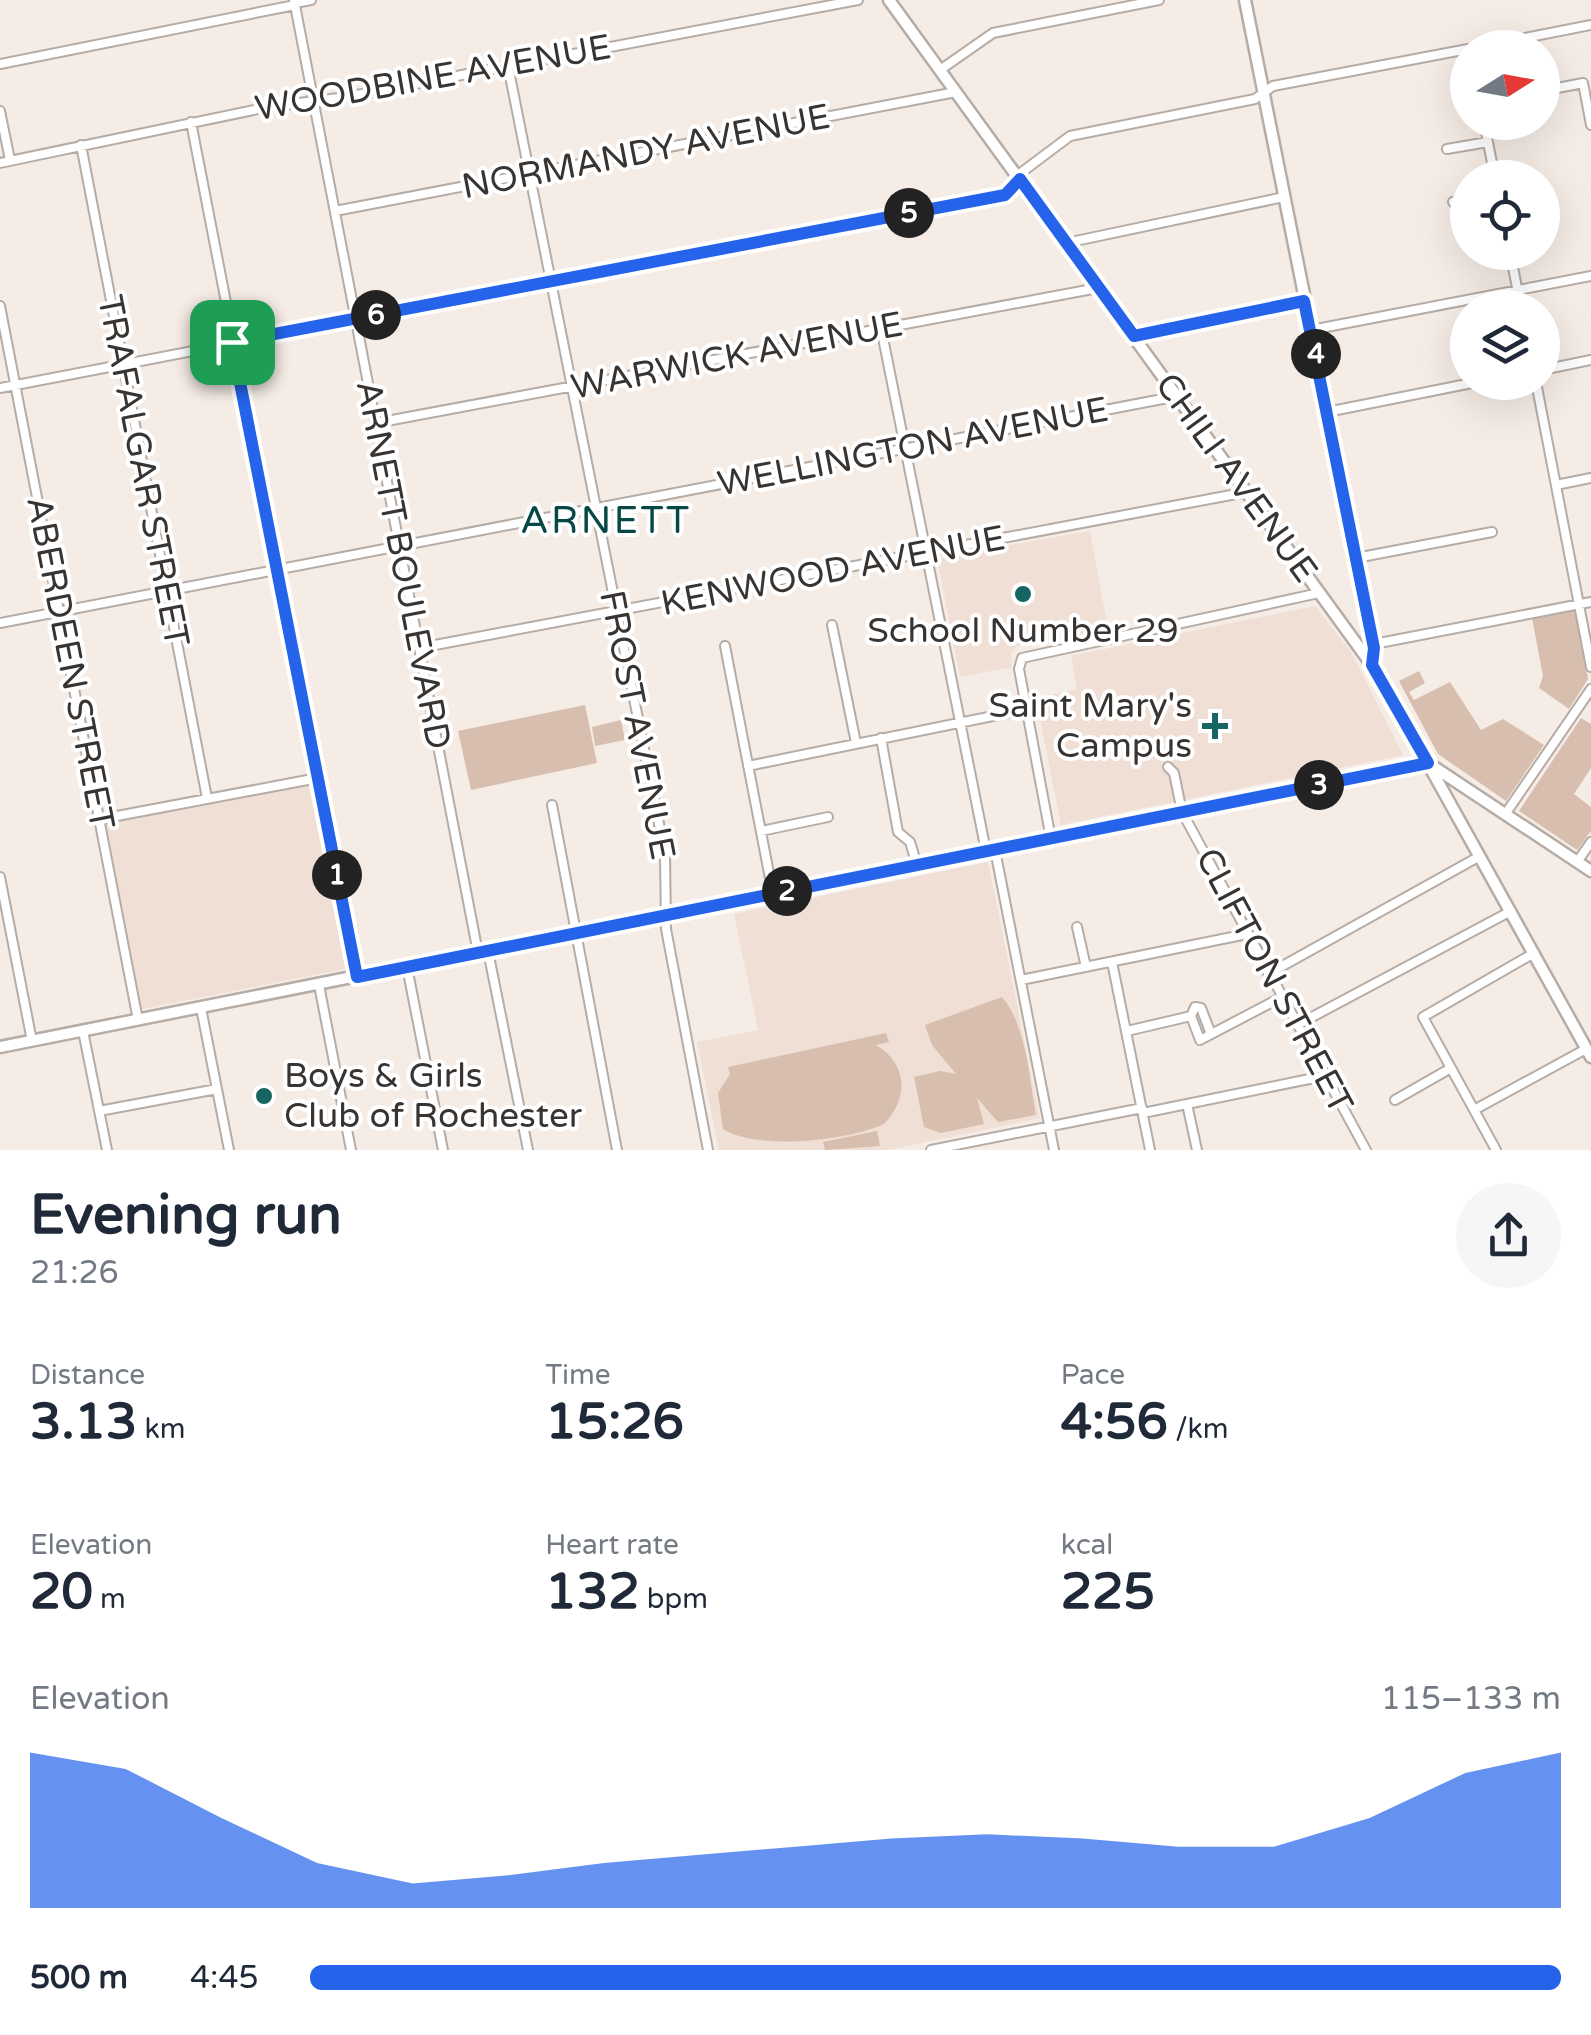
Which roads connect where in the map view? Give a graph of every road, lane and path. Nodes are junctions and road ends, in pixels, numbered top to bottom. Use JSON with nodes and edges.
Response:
{"nodes":[{"id":1,"x":311,"y":0,"type":"edge"},
{"id":2,"x":858,"y":0,"type":"edge"},
{"id":3,"x":890,"y":0,"type":"edge"},
{"id":4,"x":1159,"y":0,"type":"edge"},
{"id":5,"x":1245,"y":0,"type":"edge"},
{"id":6,"x":295,"y":3,"type":"edge"},
{"id":7,"x":1591,"y":25,"type":"edge"},
{"id":8,"x":1560,"y":31,"type":"edge"},
{"id":9,"x":1450,"y":52,"type":"edge"},
{"id":10,"x":0,"y":64,"type":"edge"},
{"id":11,"x":508,"y":66,"type":"junction"},
{"id":12,"x":940,"y":70,"type":"junction"},
{"id":13,"x":1560,"y":87,"type":"edge"},
{"id":14,"x":956,"y":92,"type":"junction"},
{"id":15,"x":1263,"y":93,"type":"junction"},
{"id":16,"x":314,"y":100,"type":"junction"},
{"id":17,"x":0,"y":111,"type":"edge"},
{"id":18,"x":191,"y":122,"type":"junction"},
{"id":19,"x":1591,"y":125,"type":"edge"},
{"id":20,"x":1488,"y":142,"type":"joint"},
{"id":21,"x":80,"y":145,"type":"junction"},
{"id":22,"x":1447,"y":149,"type":"dead end"},
{"id":23,"x":1492,"y":160,"type":"edge"},
{"id":24,"x":4,"y":161,"type":"edge"},
{"id":25,"x":529,"y":176,"type":"junction"},
{"id":26,"x":1020,"y":179,"type":"junction"},
{"id":27,"x":1284,"y":197,"type":"junction"},
{"id":28,"x":335,"y":211,"type":"junction"},
{"id":29,"x":1066,"y":242,"type":"junction"},
{"id":30,"x":1514,"y":270,"type":"edge"},
{"id":31,"x":1591,"y":276,"type":"edge"},
{"id":32,"x":550,"y":281,"type":"junction"},
{"id":33,"x":1098,"y":288,"type":"junction"},
{"id":34,"x":1518,"y":290,"type":"joint"},
{"id":35,"x":1304,"y":301,"type":"junction"},
{"id":36,"x":1450,"y":303,"type":"edge"},
{"id":37,"x":0,"y":306,"type":"edge"},
{"id":38,"x":356,"y":319,"type":"junction"},
{"id":39,"x":881,"y":328,"type":"junction"},
{"id":40,"x":1311,"y":330,"type":"junction"},
{"id":41,"x":1134,"y":336,"type":"junction"},
{"id":42,"x":232,"y":342,"type":"junction"},
{"id":43,"x":1591,"y":360,"type":"edge"},
{"id":44,"x":122,"y":364,"type":"junction"},
{"id":45,"x":1560,"y":366,"type":"edge"},
{"id":46,"x":15,"y":385,"type":"junction"},
{"id":47,"x":1450,"y":387,"type":"edge"},
{"id":48,"x":0,"y":388,"type":"edge"},
{"id":49,"x":570,"y":388,"type":"junction"},
{"id":50,"x":1178,"y":396,"type":"junction"},
{"id":51,"x":1539,"y":400,"type":"edge"},
{"id":52,"x":1327,"y":412,"type":"junction"},
{"id":53,"x":376,"y":423,"type":"junction"},
{"id":54,"x":908,"y":448,"type":"junction"},
{"id":55,"x":1591,"y":478,"type":"edge"},
{"id":56,"x":1556,"y":485,"type":"junction"},
{"id":57,"x":1247,"y":492,"type":"junction"},
{"id":58,"x":594,"y":510,"type":"junction"},
{"id":59,"x":1492,"y":532,"type":"dead end"},
{"id":60,"x":400,"y":546,"type":"junction"},
{"id":61,"x":926,"y":552,"type":"junction"},
{"id":62,"x":1356,"y":558,"type":"junction"},
{"id":63,"x":277,"y":570,"type":"junction"},
{"id":64,"x":167,"y":591,"type":"junction"},
{"id":65,"x":1319,"y":592,"type":"junction"},
{"id":66,"x":1591,"y":602,"type":"edge"},
{"id":67,"x":1580,"y":604,"type":"junction"},
{"id":68,"x":60,"y":612,"type":"junction"},
{"id":69,"x":616,"y":612,"type":"junction"},
{"id":70,"x":0,"y":623,"type":"edge"},
{"id":71,"x":832,"y":624,"type":"dead end"},
{"id":72,"x":1374,"y":644,"type":"junction"},
{"id":73,"x":725,"y":646,"type":"dead end"},
{"id":74,"x":420,"y":648,"type":"junction"},
{"id":75,"x":1372,"y":665,"type":"junction"},
{"id":76,"x":1591,"y":667,"type":"edge"},
{"id":77,"x":1591,"y":689,"type":"edge"},
{"id":78,"x":1578,"y":707,"type":"junction"},
{"id":79,"x":1026,"y":709,"type":"junction"},
{"id":80,"x":1591,"y":716,"type":"edge"},
{"id":81,"x":960,"y":722,"type":"junction"},
{"id":82,"x":881,"y":738,"type":"junction"},
{"id":83,"x":856,"y":743,"type":"junction"},
{"id":84,"x":1428,"y":763,"type":"junction"},
{"id":85,"x":748,"y":766,"type":"junction"},
{"id":86,"x":1168,"y":767,"type":"dead end"},
{"id":87,"x":318,"y":778,"type":"junction"},
{"id":88,"x":207,"y":798,"type":"junction"},
{"id":89,"x":552,"y":805,"type":"dead end"},
{"id":90,"x":1182,"y":812,"type":"junction"},
{"id":91,"x":1506,"y":813,"type":"junction"},
{"id":92,"x":828,"y":817,"type":"dead end"},
{"id":93,"x":101,"y":819,"type":"junction"},
{"id":94,"x":761,"y":831,"type":"junction"},
{"id":95,"x":1051,"y":838,"type":"junction"},
{"id":96,"x":1591,"y":842,"type":"edge"},
{"id":97,"x":991,"y":851,"type":"junction"},
{"id":98,"x":1480,"y":856,"type":"junction"},
{"id":99,"x":1577,"y":862,"type":"junction"},
{"id":100,"x":917,"y":865,"type":"junction"},
{"id":101,"x":1591,"y":871,"type":"edge"},
{"id":102,"x":0,"y":877,"type":"edge"},
{"id":103,"x":773,"y":894,"type":"junction"},
{"id":104,"x":1511,"y":911,"type":"junction"},
{"id":105,"x":665,"y":916,"type":"junction"},
{"id":106,"x":1077,"y":927,"type":"dead end"},
{"id":107,"x":576,"y":933,"type":"junction"},
{"id":108,"x":1247,"y":934,"type":"junction"},
{"id":109,"x":483,"y":952,"type":"junction"},
{"id":110,"x":1534,"y":953,"type":"junction"},
{"id":111,"x":1112,"y":962,"type":"junction"},
{"id":112,"x":407,"y":967,"type":"junction"},
{"id":113,"x":1086,"y":967,"type":"junction"},
{"id":114,"x":1268,"y":974,"type":"junction"},
{"id":115,"x":357,"y":977,"type":"junction"},
{"id":116,"x":1021,"y":980,"type":"junction"},
{"id":117,"x":318,"y":984,"type":"junction"},
{"id":118,"x":1282,"y":997,"type":"junction"},
{"id":119,"x":201,"y":1008,"type":"junction"},
{"id":120,"x":1191,"y":1016,"type":"junction"},
{"id":121,"x":138,"y":1020,"type":"junction"},
{"id":122,"x":1297,"y":1024,"type":"junction"},
{"id":123,"x":83,"y":1031,"type":"junction"},
{"id":124,"x":1127,"y":1032,"type":"junction"},
{"id":125,"x":1212,"y":1034,"type":"junction"},
{"id":126,"x":32,"y":1041,"type":"junction"},
{"id":127,"x":0,"y":1047,"type":"edge"},
{"id":128,"x":1589,"y":1053,"type":"edge"},
{"id":129,"x":1451,"y":1068,"type":"junction"},
{"id":130,"x":1324,"y":1076,"type":"junction"},
{"id":131,"x":217,"y":1089,"type":"junction"},
{"id":132,"x":1395,"y":1100,"type":"dead end"},
{"id":133,"x":1188,"y":1104,"type":"junction"},
{"id":134,"x":1142,"y":1110,"type":"junction"},
{"id":135,"x":1474,"y":1110,"type":"junction"},
{"id":136,"x":99,"y":1112,"type":"junction"},
{"id":137,"x":1050,"y":1126,"type":"junction"},
{"id":138,"x":958,"y":1147,"type":"edge"},
{"id":139,"x":105,"y":1150,"type":"edge"},
{"id":140,"x":229,"y":1150,"type":"edge"},
{"id":141,"x":351,"y":1150,"type":"edge"},
{"id":142,"x":443,"y":1150,"type":"edge"},
{"id":143,"x":528,"y":1150,"type":"edge"},
{"id":144,"x":616,"y":1150,"type":"edge"},
{"id":145,"x":708,"y":1150,"type":"edge"},
{"id":146,"x":931,"y":1150,"type":"edge"},
{"id":147,"x":1054,"y":1150,"type":"edge"},
{"id":148,"x":1150,"y":1150,"type":"edge"},
{"id":149,"x":1197,"y":1150,"type":"edge"},
{"id":150,"x":1366,"y":1150,"type":"edge"},
{"id":151,"x":1496,"y":1150,"type":"edge"}],
"edges":[{"from":1,"to":6,"type":"street"},
{"from":2,"to":11,"type":"street","name":"WOODBINE AVENUE"},
{"from":3,"to":12,"type":"main road","name":"CHILI AVENUE"},
{"from":4,"to":12,"type":"street"},
{"from":5,"to":15,"type":"main road"},
{"from":6,"to":10,"type":"street"},
{"from":6,"to":16,"type":"street","name":"ARNETT BOULEVARD"},
{"from":7,"to":8,"type":"street"},
{"from":9,"to":15,"type":"street"},
{"from":11,"to":16,"type":"street","name":"WOODBINE AVENUE"},
{"from":11,"to":25,"type":"street","name":"FROST AVENUE"},
{"from":12,"to":14,"type":"main road","name":"CHILI AVENUE"},
{"from":13,"to":19,"type":"street"},
{"from":14,"to":25,"type":"street","name":"NORMANDY AVENUE"},
{"from":14,"to":26,"type":"main road","name":"CHILI AVENUE"},
{"from":15,"to":26,"type":"street"},
{"from":15,"to":27,"type":"main road"},
{"from":16,"to":18,"type":"street","name":"WOODBINE AVENUE"},
{"from":16,"to":28,"type":"street","name":"ARNETT BOULEVARD"},
{"from":17,"to":24,"type":"street"},
{"from":18,"to":21,"type":"street","name":"WOODBINE AVENUE"},
{"from":18,"to":42,"type":"street"},
{"from":20,"to":22,"type":"street"},
{"from":20,"to":23,"type":"street"},
{"from":21,"to":24,"type":"street","name":"WOODBINE AVENUE"},
{"from":21,"to":44,"type":"street","name":"TRAFALGAR STREET"},
{"from":25,"to":28,"type":"street","name":"NORMANDY AVENUE"},
{"from":25,"to":32,"type":"street","name":"FROST AVENUE"},
{"from":26,"to":29,"type":"main road","name":"CHILI AVENUE"},
{"from":26,"to":32,"type":"street"},
{"from":27,"to":29,"type":"street"},
{"from":27,"to":35,"type":"main road"},
{"from":28,"to":38,"type":"street","name":"ARNETT BOULEVARD"},
{"from":29,"to":33,"type":"main road","name":"CHILI AVENUE"},
{"from":30,"to":34,"type":"street"},
{"from":31,"to":34,"type":"street"},
{"from":32,"to":38,"type":"street"},
{"from":32,"to":49,"type":"street","name":"FROST AVENUE"},
{"from":33,"to":39,"type":"street","name":"WARWICK AVENUE"},
{"from":33,"to":41,"type":"main road","name":"CHILI AVENUE"},
{"from":35,"to":40,"type":"main road"},
{"from":35,"to":41,"type":"street"},
{"from":36,"to":40,"type":"street"},
{"from":37,"to":46,"type":"street","name":"ABERDEEN STREET"},
{"from":38,"to":42,"type":"street"},
{"from":38,"to":53,"type":"street","name":"ARNETT BOULEVARD"},
{"from":39,"to":49,"type":"street","name":"WARWICK AVENUE"},
{"from":39,"to":54,"type":"street"},
{"from":40,"to":52,"type":"main road"},
{"from":41,"to":50,"type":"main road","name":"CHILI AVENUE"},
{"from":42,"to":44,"type":"street"},
{"from":42,"to":63,"type":"street"},
{"from":43,"to":45,"type":"street"},
{"from":44,"to":46,"type":"street"},
{"from":44,"to":64,"type":"street","name":"TRAFALGAR STREET"},
{"from":46,"to":48,"type":"street"},
{"from":46,"to":68,"type":"street","name":"ABERDEEN STREET"},
{"from":47,"to":52,"type":"street"},
{"from":49,"to":53,"type":"street","name":"WARWICK AVENUE"},
{"from":49,"to":58,"type":"street","name":"FROST AVENUE"},
{"from":50,"to":54,"type":"street","name":"WELLINGTON AVENUE"},
{"from":50,"to":57,"type":"main road","name":"CHILI AVENUE"},
{"from":51,"to":56,"type":"street"},
{"from":52,"to":62,"type":"main road"},
{"from":53,"to":60,"type":"street","name":"ARNETT BOULEVARD"},
{"from":54,"to":58,"type":"street","name":"WELLINGTON AVENUE"},
{"from":54,"to":61,"type":"street"},
{"from":55,"to":56,"type":"street"},
{"from":56,"to":67,"type":"street"},
{"from":57,"to":61,"type":"street","name":"KENWOOD AVENUE"},
{"from":57,"to":65,"type":"main road","name":"CHILI AVENUE"},
{"from":58,"to":60,"type":"street","name":"WELLINGTON AVENUE"},
{"from":58,"to":69,"type":"street","name":"FROST AVENUE"},
{"from":59,"to":62,"type":"street"},
{"from":60,"to":63,"type":"street","name":"WELLINGTON AVENUE"},
{"from":60,"to":74,"type":"street","name":"ARNETT BOULEVARD"},
{"from":61,"to":69,"type":"street","name":"KENWOOD AVENUE"},
{"from":61,"to":81,"type":"street"},
{"from":62,"to":72,"type":"main road"},
{"from":63,"to":64,"type":"street","name":"WELLINGTON AVENUE"},
{"from":63,"to":87,"type":"street"},
{"from":64,"to":68,"type":"street","name":"WELLINGTON AVENUE"},
{"from":64,"to":88,"type":"street","name":"TRAFALGAR STREET"},
{"from":65,"to":75,"type":"main road","name":"CHILI AVENUE"},
{"from":65,"to":79,"type":"street"},
{"from":66,"to":67,"type":"street"},
{"from":67,"to":72,"type":"street"},
{"from":67,"to":76,"type":"street"},
{"from":68,"to":70,"type":"street","name":"WELLINGTON AVENUE"},
{"from":68,"to":93,"type":"street","name":"ABERDEEN STREET"},
{"from":69,"to":74,"type":"street","name":"KENWOOD AVENUE"},
{"from":69,"to":105,"type":"street","name":"FROST AVENUE"},
{"from":71,"to":83,"type":"street"},
{"from":72,"to":75,"type":"main road"},
{"from":73,"to":85,"type":"street"},
{"from":74,"to":109,"type":"street","name":"ARNETT BOULEVARD"},
{"from":75,"to":84,"type":"main road","name":"CHILI AVENUE"},
{"from":77,"to":78,"type":"street"},
{"from":78,"to":80,"type":"street"},
{"from":78,"to":91,"type":"street"},
{"from":79,"to":81,"type":"street"},
{"from":79,"to":95,"type":"street"},
{"from":81,"to":82,"type":"street"},
{"from":81,"to":97,"type":"street"},
{"from":82,"to":83,"type":"street"},
{"from":82,"to":100,"type":"street"},
{"from":83,"to":85,"type":"street"},
{"from":84,"to":90,"type":"main road"},
{"from":84,"to":91,"type":"main road"},
{"from":84,"to":98,"type":"main road","name":"CHILI AVENUE"},
{"from":85,"to":94,"type":"street"},
{"from":86,"to":90,"type":"street","name":"CLIFTON STREET"},
{"from":87,"to":88,"type":"street"},
{"from":87,"to":115,"type":"street"},
{"from":88,"to":93,"type":"street"},
{"from":89,"to":107,"type":"street"},
{"from":90,"to":95,"type":"main road"},
{"from":90,"to":108,"type":"street","name":"CLIFTON STREET"},
{"from":91,"to":99,"type":"main road"},
{"from":92,"to":94,"type":"street"},
{"from":93,"to":121,"type":"street","name":"ABERDEEN STREET"},
{"from":94,"to":103,"type":"street"},
{"from":95,"to":97,"type":"main road"},
{"from":96,"to":99,"type":"street"},
{"from":97,"to":100,"type":"main road"},
{"from":97,"to":116,"type":"street"},
{"from":98,"to":104,"type":"main road","name":"CHILI AVENUE"},
{"from":98,"to":114,"type":"street"},
{"from":99,"to":101,"type":"main road"},
{"from":100,"to":103,"type":"main road"},
{"from":102,"to":126,"type":"street"},
{"from":103,"to":105,"type":"main road"},
{"from":104,"to":110,"type":"main road","name":"CHILI AVENUE"},
{"from":104,"to":122,"type":"street"},
{"from":105,"to":107,"type":"main road"},
{"from":105,"to":145,"type":"street","name":"FROST AVENUE"},
{"from":106,"to":113,"type":"street"},
{"from":107,"to":109,"type":"main road"},
{"from":107,"to":144,"type":"street"},
{"from":108,"to":111,"type":"street"},
{"from":108,"to":114,"type":"street","name":"CLIFTON STREET"},
{"from":109,"to":112,"type":"main road"},
{"from":109,"to":143,"type":"street","name":"ARNETT BOULEVARD"},
{"from":110,"to":128,"type":"main road","name":"CHILI AVENUE"},
{"from":110,"to":129,"type":"street"},
{"from":111,"to":113,"type":"street"},
{"from":111,"to":124,"type":"street"},
{"from":112,"to":115,"type":"main road"},
{"from":112,"to":142,"type":"street"},
{"from":113,"to":116,"type":"street"},
{"from":114,"to":118,"type":"street","name":"CLIFTON STREET"},
{"from":115,"to":117,"type":"main road"},
{"from":116,"to":137,"type":"street"},
{"from":117,"to":119,"type":"main road"},
{"from":117,"to":141,"type":"street"},
{"from":118,"to":122,"type":"street","name":"CLIFTON STREET"},
{"from":118,"to":125,"type":"street"},
{"from":119,"to":121,"type":"main road"},
{"from":119,"to":131,"type":"street"},
{"from":120,"to":124,"type":"street"},
{"from":120,"to":125,"type":"street"},
{"from":120,"to":125,"type":"street"},
{"from":121,"to":123,"type":"main road"},
{"from":122,"to":130,"type":"street","name":"CLIFTON STREET"},
{"from":123,"to":126,"type":"main road"},
{"from":123,"to":136,"type":"street"},
{"from":124,"to":134,"type":"street"},
{"from":126,"to":127,"type":"main road"},
{"from":128,"to":135,"type":"street"},
{"from":129,"to":132,"type":"street"},
{"from":129,"to":135,"type":"street"},
{"from":130,"to":133,"type":"street"},
{"from":130,"to":150,"type":"street","name":"CLIFTON STREET"},
{"from":131,"to":136,"type":"street"},
{"from":131,"to":140,"type":"street"},
{"from":133,"to":134,"type":"street"},
{"from":133,"to":149,"type":"street"},
{"from":134,"to":137,"type":"street"},
{"from":134,"to":148,"type":"street"},
{"from":135,"to":151,"type":"street"},
{"from":136,"to":139,"type":"street"},
{"from":137,"to":138,"type":"street"},
{"from":137,"to":147,"type":"street"},
{"from":138,"to":146,"type":"street"}]}
